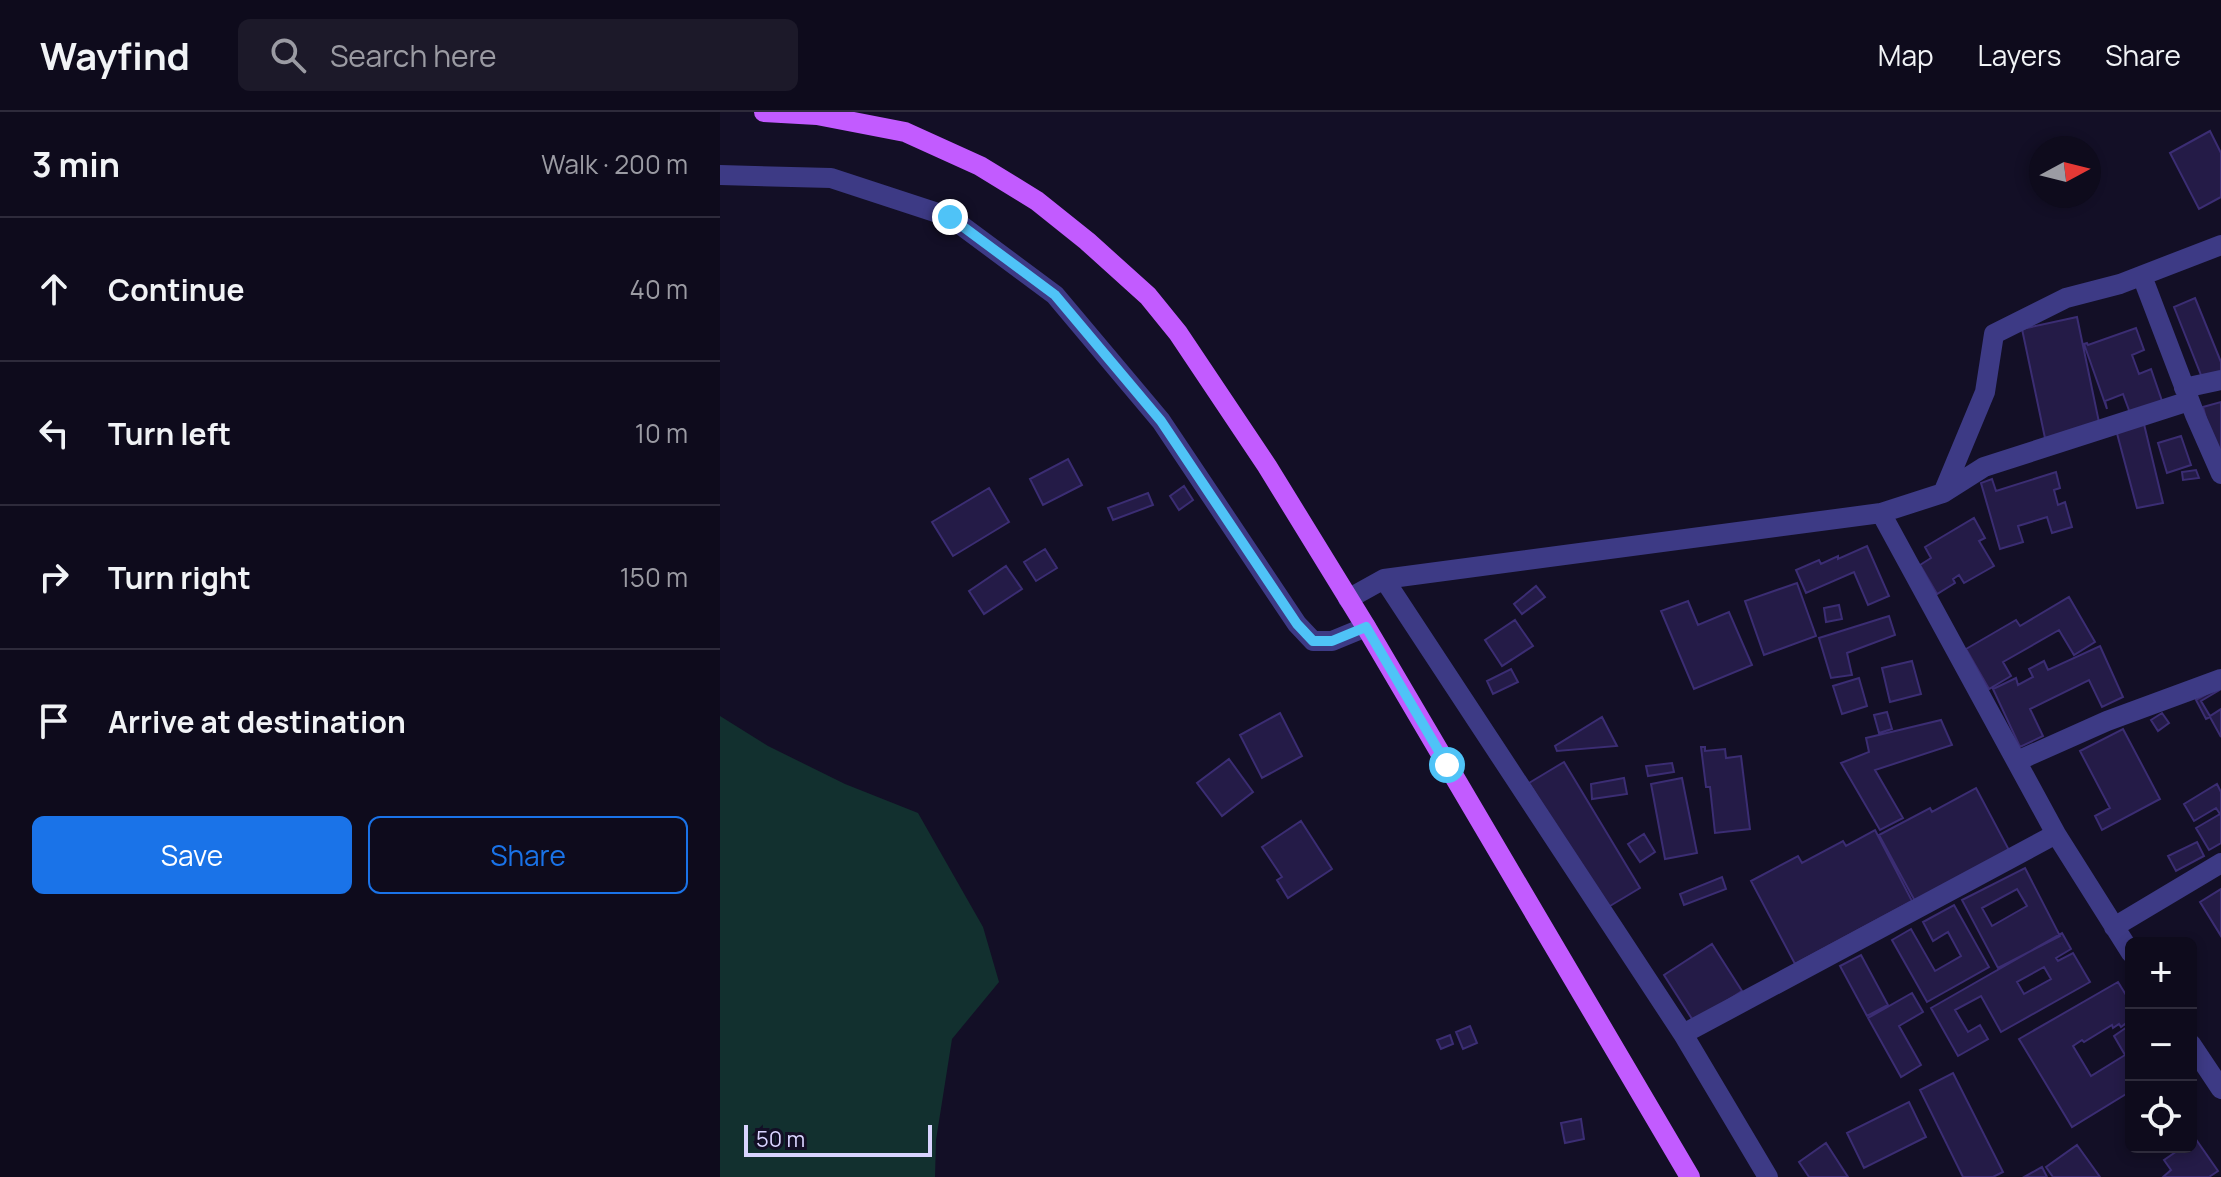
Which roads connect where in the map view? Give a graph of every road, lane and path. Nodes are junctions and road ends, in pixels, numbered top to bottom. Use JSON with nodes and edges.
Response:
{"nodes":[{"id":1,"x":764,"y":112,"type":"edge"},
{"id":2,"x":720,"y":175,"type":"edge"},
{"id":3,"x":2221,"y":245,"type":"edge"},
{"id":4,"x":2142,"y":276,"type":"junction"},
{"id":5,"x":2221,"y":380,"type":"edge"},
{"id":6,"x":2187,"y":395,"type":"junction"},
{"id":7,"x":2221,"y":474,"type":"edge"},
{"id":8,"x":1943,"y":493,"type":"junction"},
{"id":9,"x":1881,"y":513,"type":"junction"},
{"id":10,"x":1384,"y":579,"type":"junction"},
{"id":11,"x":1348,"y":599,"type":"junction"},
{"id":12,"x":1366,"y":627,"type":"junction"},
{"id":13,"x":2221,"y":679,"type":"edge"},
{"id":14,"x":2017,"y":761,"type":"junction"},
{"id":15,"x":2056,"y":834,"type":"junction"},
{"id":16,"x":2221,"y":863,"type":"edge"},
{"id":17,"x":2114,"y":927,"type":"junction"},
{"id":18,"x":2125,"y":944,"type":"edge"},
{"id":19,"x":1683,"y":1034,"type":"junction"},
{"id":20,"x":2197,"y":1053,"type":"edge"},
{"id":21,"x":2221,"y":1089,"type":"edge"},
{"id":22,"x":1690,"y":1177,"type":"edge"},
{"id":23,"x":1768,"y":1177,"type":"edge"}],
"edges":[{"from":1,"to":11,"type":"main road"},
{"from":2,"to":12,"type":"street"},
{"from":3,"to":4,"type":"street"},
{"from":4,"to":6,"type":"street"},
{"from":4,"to":8,"type":"street"},
{"from":5,"to":6,"type":"street"},
{"from":6,"to":7,"type":"street"},
{"from":6,"to":8,"type":"street"},
{"from":8,"to":9,"type":"street"},
{"from":9,"to":10,"type":"street"},
{"from":9,"to":14,"type":"street"},
{"from":10,"to":11,"type":"street"},
{"from":10,"to":19,"type":"street"},
{"from":11,"to":12,"type":"main road"},
{"from":12,"to":22,"type":"main road"},
{"from":13,"to":14,"type":"street"},
{"from":14,"to":15,"type":"street"},
{"from":15,"to":17,"type":"street"},
{"from":15,"to":19,"type":"street"},
{"from":16,"to":17,"type":"street"},
{"from":17,"to":18,"type":"street"},
{"from":19,"to":23,"type":"street"},
{"from":20,"to":21,"type":"street"}]}
